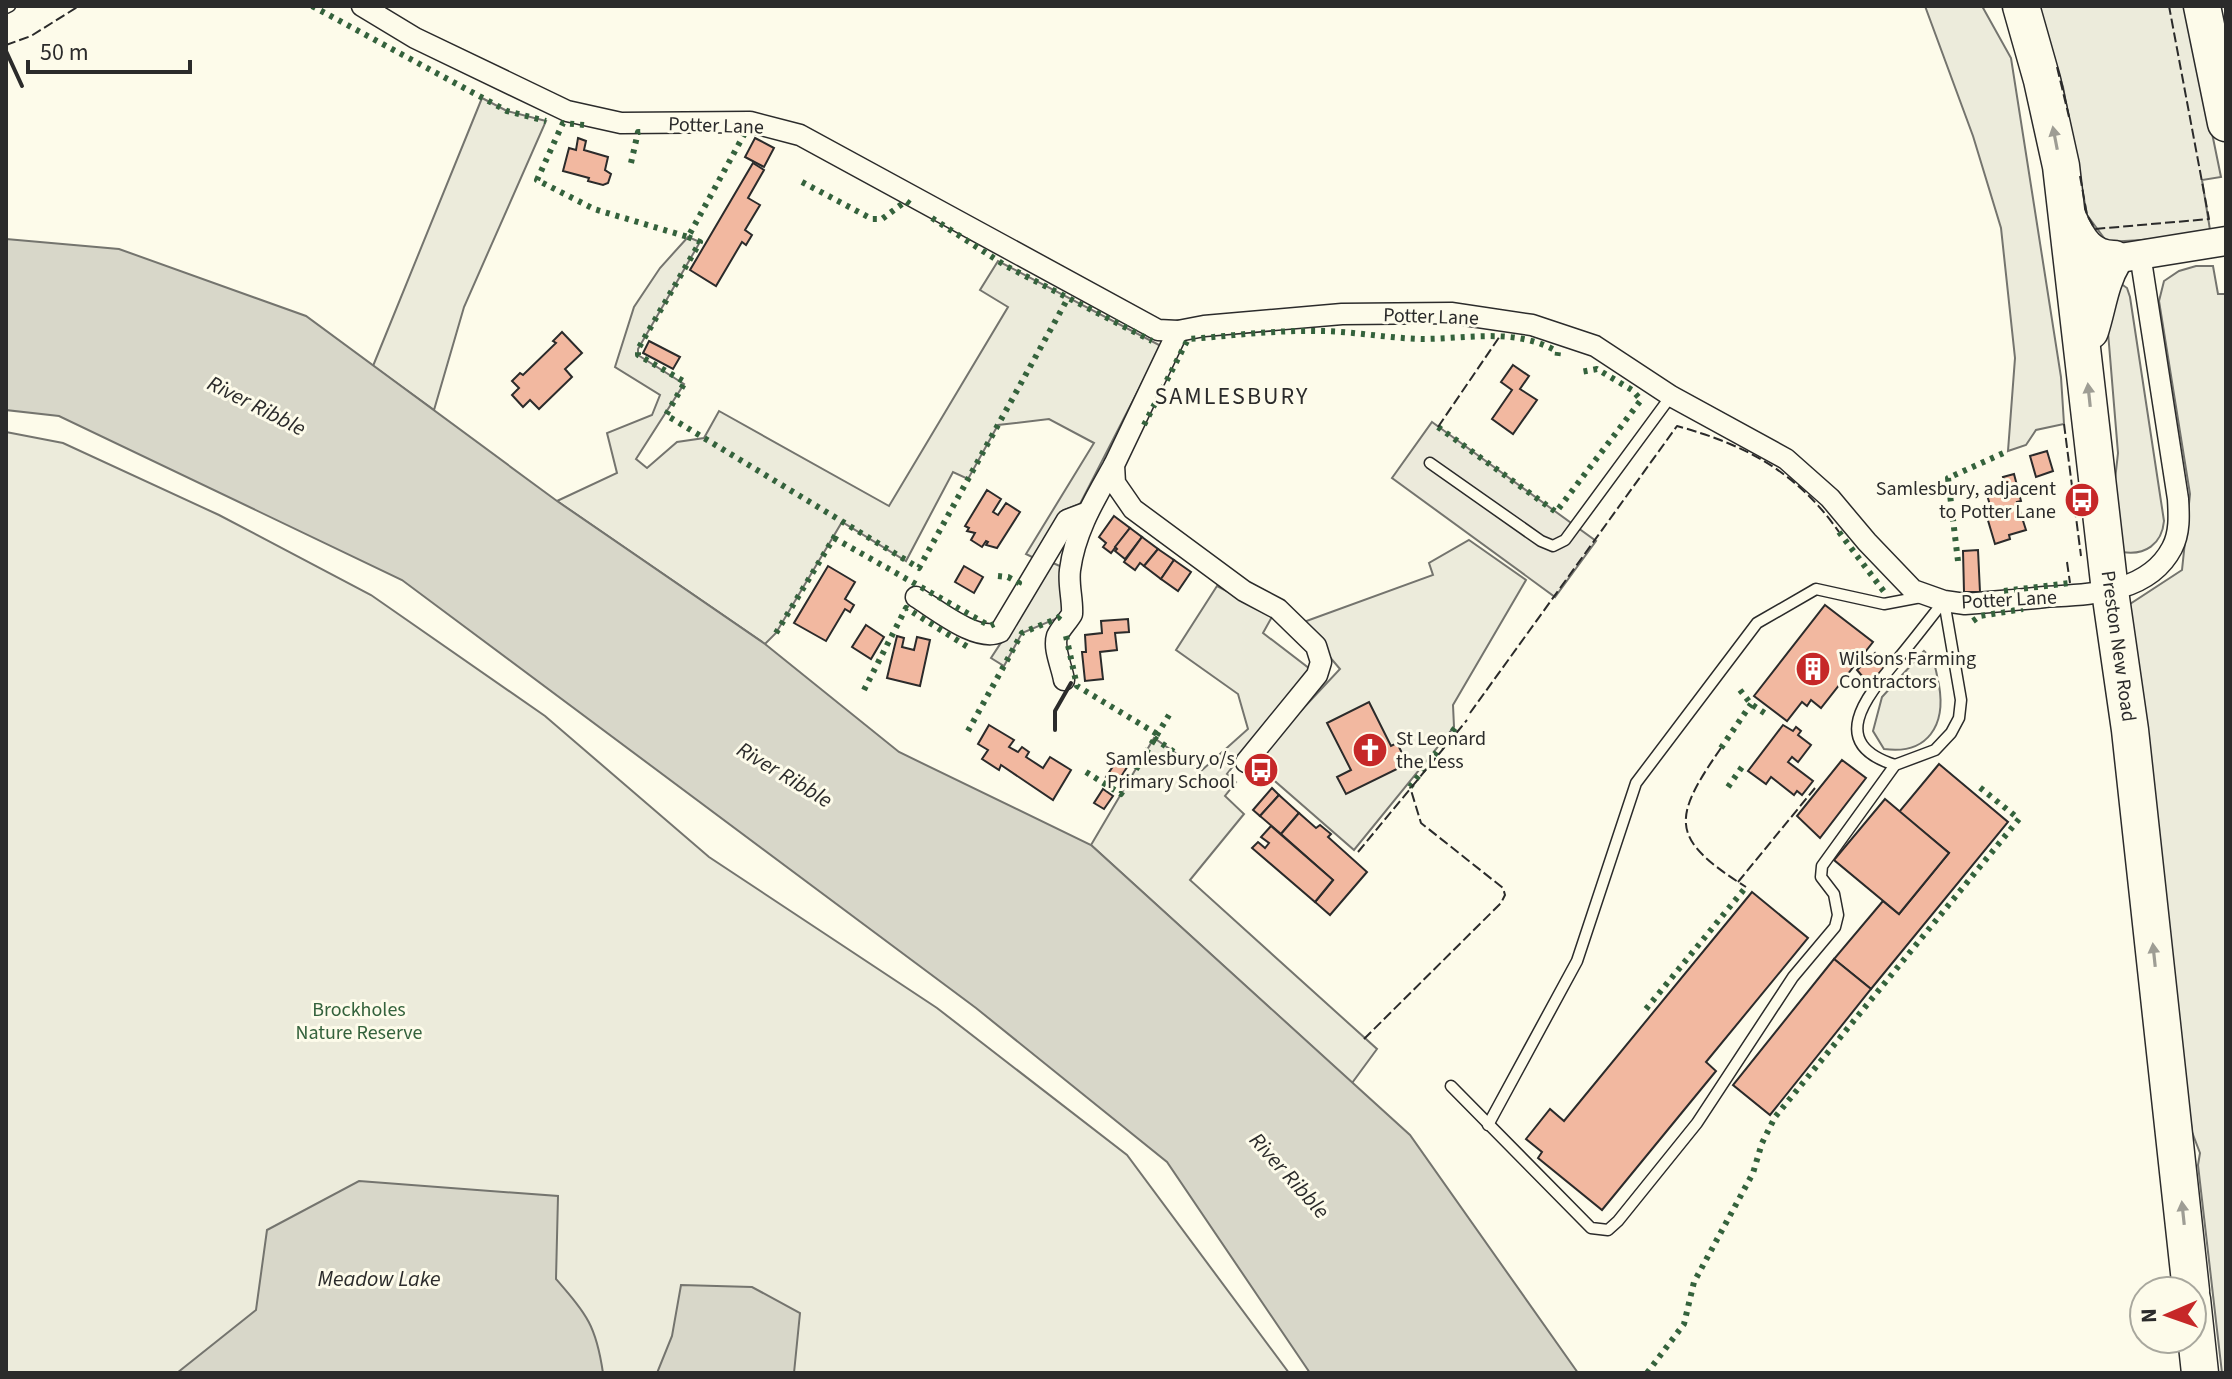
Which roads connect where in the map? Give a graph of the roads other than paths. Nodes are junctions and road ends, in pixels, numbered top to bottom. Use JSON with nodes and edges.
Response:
{"nodes":[{"id":1,"x":362,"y":6,"type":"edge"},
{"id":2,"x":2021,"y":6,"type":"edge"},
{"id":3,"x":2202,"y":6,"type":"edge"},
{"id":4,"x":2226,"y":123,"type":"edge"},
{"id":5,"x":2067,"y":215,"type":"junction"},
{"id":6,"x":2226,"y":241,"type":"edge"},
{"id":7,"x":2127,"y":256,"type":"junction"},
{"id":8,"x":1178,"y":331,"type":"junction"},
{"id":9,"x":2083,"y":348,"type":"junction"},
{"id":10,"x":1671,"y":396,"type":"junction"},
{"id":11,"x":1430,"y":463,"type":"dead end"},
{"id":12,"x":1114,"y":465,"type":"junction"},
{"id":13,"x":1088,"y":512,"type":"junction"},
{"id":14,"x":2110,"y":591,"type":"junction"},
{"id":15,"x":916,"y":597,"type":"dead end"},
{"id":16,"x":1935,"y":599,"type":"junction"},
{"id":17,"x":1064,"y":680,"type":"dead end"},
{"id":18,"x":1246,"y":762,"type":"dead end"},
{"id":19,"x":1895,"y":765,"type":"junction"},
{"id":20,"x":1451,"y":1086,"type":"dead end"},
{"id":21,"x":1488,"y":1125,"type":"junction"},
{"id":22,"x":2189,"y":1275,"type":"edge"}],
"edges":[{"from":1,"to":8,"type":"street","name":"Potter Lane"},
{"from":5,"to":2,"type":"highway","name":"Preston New Road","one_way":true},
{"from":3,"to":4,"type":"highway"},
{"from":5,"to":7,"type":"highway"},
{"from":5,"to":9,"type":"highway","name":"Preston New Road"},
{"from":6,"to":7,"type":"street"},
{"from":7,"to":9,"type":"highway"},
{"from":7,"to":14,"type":"street","name":"Potter Lane"},
{"from":8,"to":10,"type":"street","name":"Potter Lane"},
{"from":8,"to":12,"type":"street"},
{"from":14,"to":9,"type":"highway","name":"Preston New Road","one_way":true},
{"from":10,"to":11,"type":"lane"},
{"from":10,"to":16,"type":"street","name":"Potter Lane"},
{"from":12,"to":13,"type":"street"},
{"from":12,"to":18,"type":"street"},
{"from":13,"to":15,"type":"street"},
{"from":13,"to":17,"type":"street"},
{"from":14,"to":16,"type":"street","name":"Potter Lane"},
{"from":22,"to":14,"type":"highway","name":"Preston New Road","one_way":true},
{"from":16,"to":19,"type":"lane"},
{"from":16,"to":19,"type":"lane"},
{"from":16,"to":21,"type":"lane"},
{"from":19,"to":21,"type":"lane"},
{"from":20,"to":21,"type":"lane"}]}
